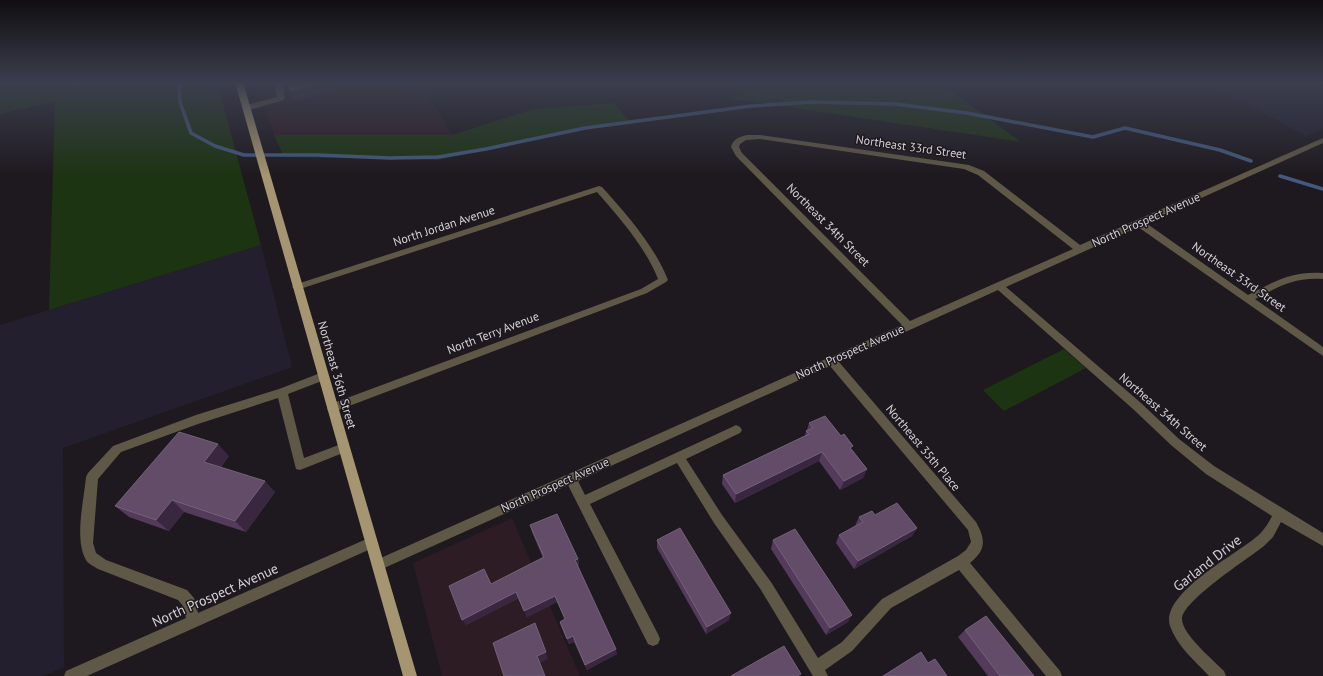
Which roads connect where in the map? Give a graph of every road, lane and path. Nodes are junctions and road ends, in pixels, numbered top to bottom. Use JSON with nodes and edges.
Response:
{"nodes":[{"id":1,"x":248,"y":114,"type":"edge"},
{"id":2,"x":738,"y":140,"type":"joint"},
{"id":3,"x":1323,"y":140,"type":"edge"},
{"id":4,"x":599,"y":189,"type":"joint"},
{"id":5,"x":1139,"y":223,"type":"junction"},
{"id":6,"x":1080,"y":249,"type":"junction"},
{"id":7,"x":1323,"y":276,"type":"edge"},
{"id":8,"x":998,"y":286,"type":"junction"},
{"id":9,"x":297,"y":287,"type":"junction"},
{"id":10,"x":1248,"y":299,"type":"junction"},
{"id":11,"x":909,"y":326,"type":"junction"},
{"id":12,"x":1323,"y":352,"type":"edge"},
{"id":13,"x":832,"y":361,"type":"junction"},
{"id":14,"x":322,"y":376,"type":"junction"},
{"id":15,"x":282,"y":392,"type":"junction"},
{"id":16,"x":332,"y":408,"type":"junction"},
{"id":17,"x":736,"y":430,"type":"dead end"},
{"id":18,"x":344,"y":448,"type":"junction"},
{"id":19,"x":679,"y":457,"type":"junction"},
{"id":20,"x":570,"y":478,"type":"junction"},
{"id":21,"x":582,"y":502,"type":"junction"},
{"id":22,"x":1279,"y":514,"type":"junction"},
{"id":23,"x":1323,"y":540,"type":"edge"},
{"id":24,"x":371,"y":543,"type":"junction"},
{"id":25,"x":966,"y":558,"type":"junction"},
{"id":26,"x":378,"y":565,"type":"junction"},
{"id":27,"x":193,"y":622,"type":"junction"},
{"id":28,"x":653,"y":639,"type":"dead end"},
{"id":29,"x":819,"y":671,"type":"edge"},
{"id":30,"x":71,"y":676,"type":"edge"},
{"id":31,"x":410,"y":676,"type":"edge"},
{"id":32,"x":1054,"y":676,"type":"edge"},
{"id":33,"x":1219,"y":676,"type":"edge"}],
"edges":[{"from":1,"to":9,"type":"main road","name":"Northeast 36th Street"},
{"from":2,"to":6,"type":"street","name":"Northeast 33rd Street"},
{"from":2,"to":11,"type":"street","name":"Northeast 34th Street"},
{"from":3,"to":5,"type":"street","name":"North Prospect Avenue"},
{"from":4,"to":9,"type":"street","name":"North Jordan Avenue"},
{"from":4,"to":16,"type":"street","name":"North Terry Avenue"},
{"from":5,"to":6,"type":"street","name":"North Prospect Avenue"},
{"from":5,"to":10,"type":"street","name":"Northeast 33rd Street"},
{"from":6,"to":8,"type":"street","name":"North Prospect Avenue"},
{"from":7,"to":10,"type":"street"},
{"from":8,"to":11,"type":"street","name":"North Prospect Avenue"},
{"from":8,"to":22,"type":"street","name":"Northeast 34th Street"},
{"from":9,"to":14,"type":"main road","name":"Northeast 36th Street"},
{"from":10,"to":12,"type":"street","name":"Northeast 33rd Street"},
{"from":11,"to":13,"type":"street","name":"North Prospect Avenue"},
{"from":13,"to":20,"type":"street","name":"North Prospect Avenue"},
{"from":13,"to":25,"type":"street","name":"Northeast 35th Place"},
{"from":14,"to":15,"type":"street"},
{"from":14,"to":16,"type":"main road","name":"Northeast 36th Street"},
{"from":15,"to":18,"type":"street"},
{"from":15,"to":27,"type":"street"},
{"from":16,"to":18,"type":"main road","name":"Northeast 36th Street"},
{"from":17,"to":19,"type":"street"},
{"from":18,"to":24,"type":"main road","name":"Northeast 36th Street"},
{"from":19,"to":21,"type":"street"},
{"from":19,"to":29,"type":"street"},
{"from":20,"to":21,"type":"street"},
{"from":20,"to":26,"type":"street","name":"North Prospect Avenue"},
{"from":21,"to":28,"type":"street"},
{"from":22,"to":23,"type":"street","name":"Northeast 34th Street"},
{"from":22,"to":33,"type":"street","name":"Garland Drive"},
{"from":24,"to":26,"type":"main road","name":"Northeast 36th Street"},
{"from":24,"to":27,"type":"street","name":"North Prospect Avenue"},
{"from":25,"to":29,"type":"street"},
{"from":25,"to":32,"type":"street"},
{"from":26,"to":31,"type":"main road","name":"Northeast 36th Street"},
{"from":27,"to":30,"type":"street","name":"North Prospect Avenue"}]}
